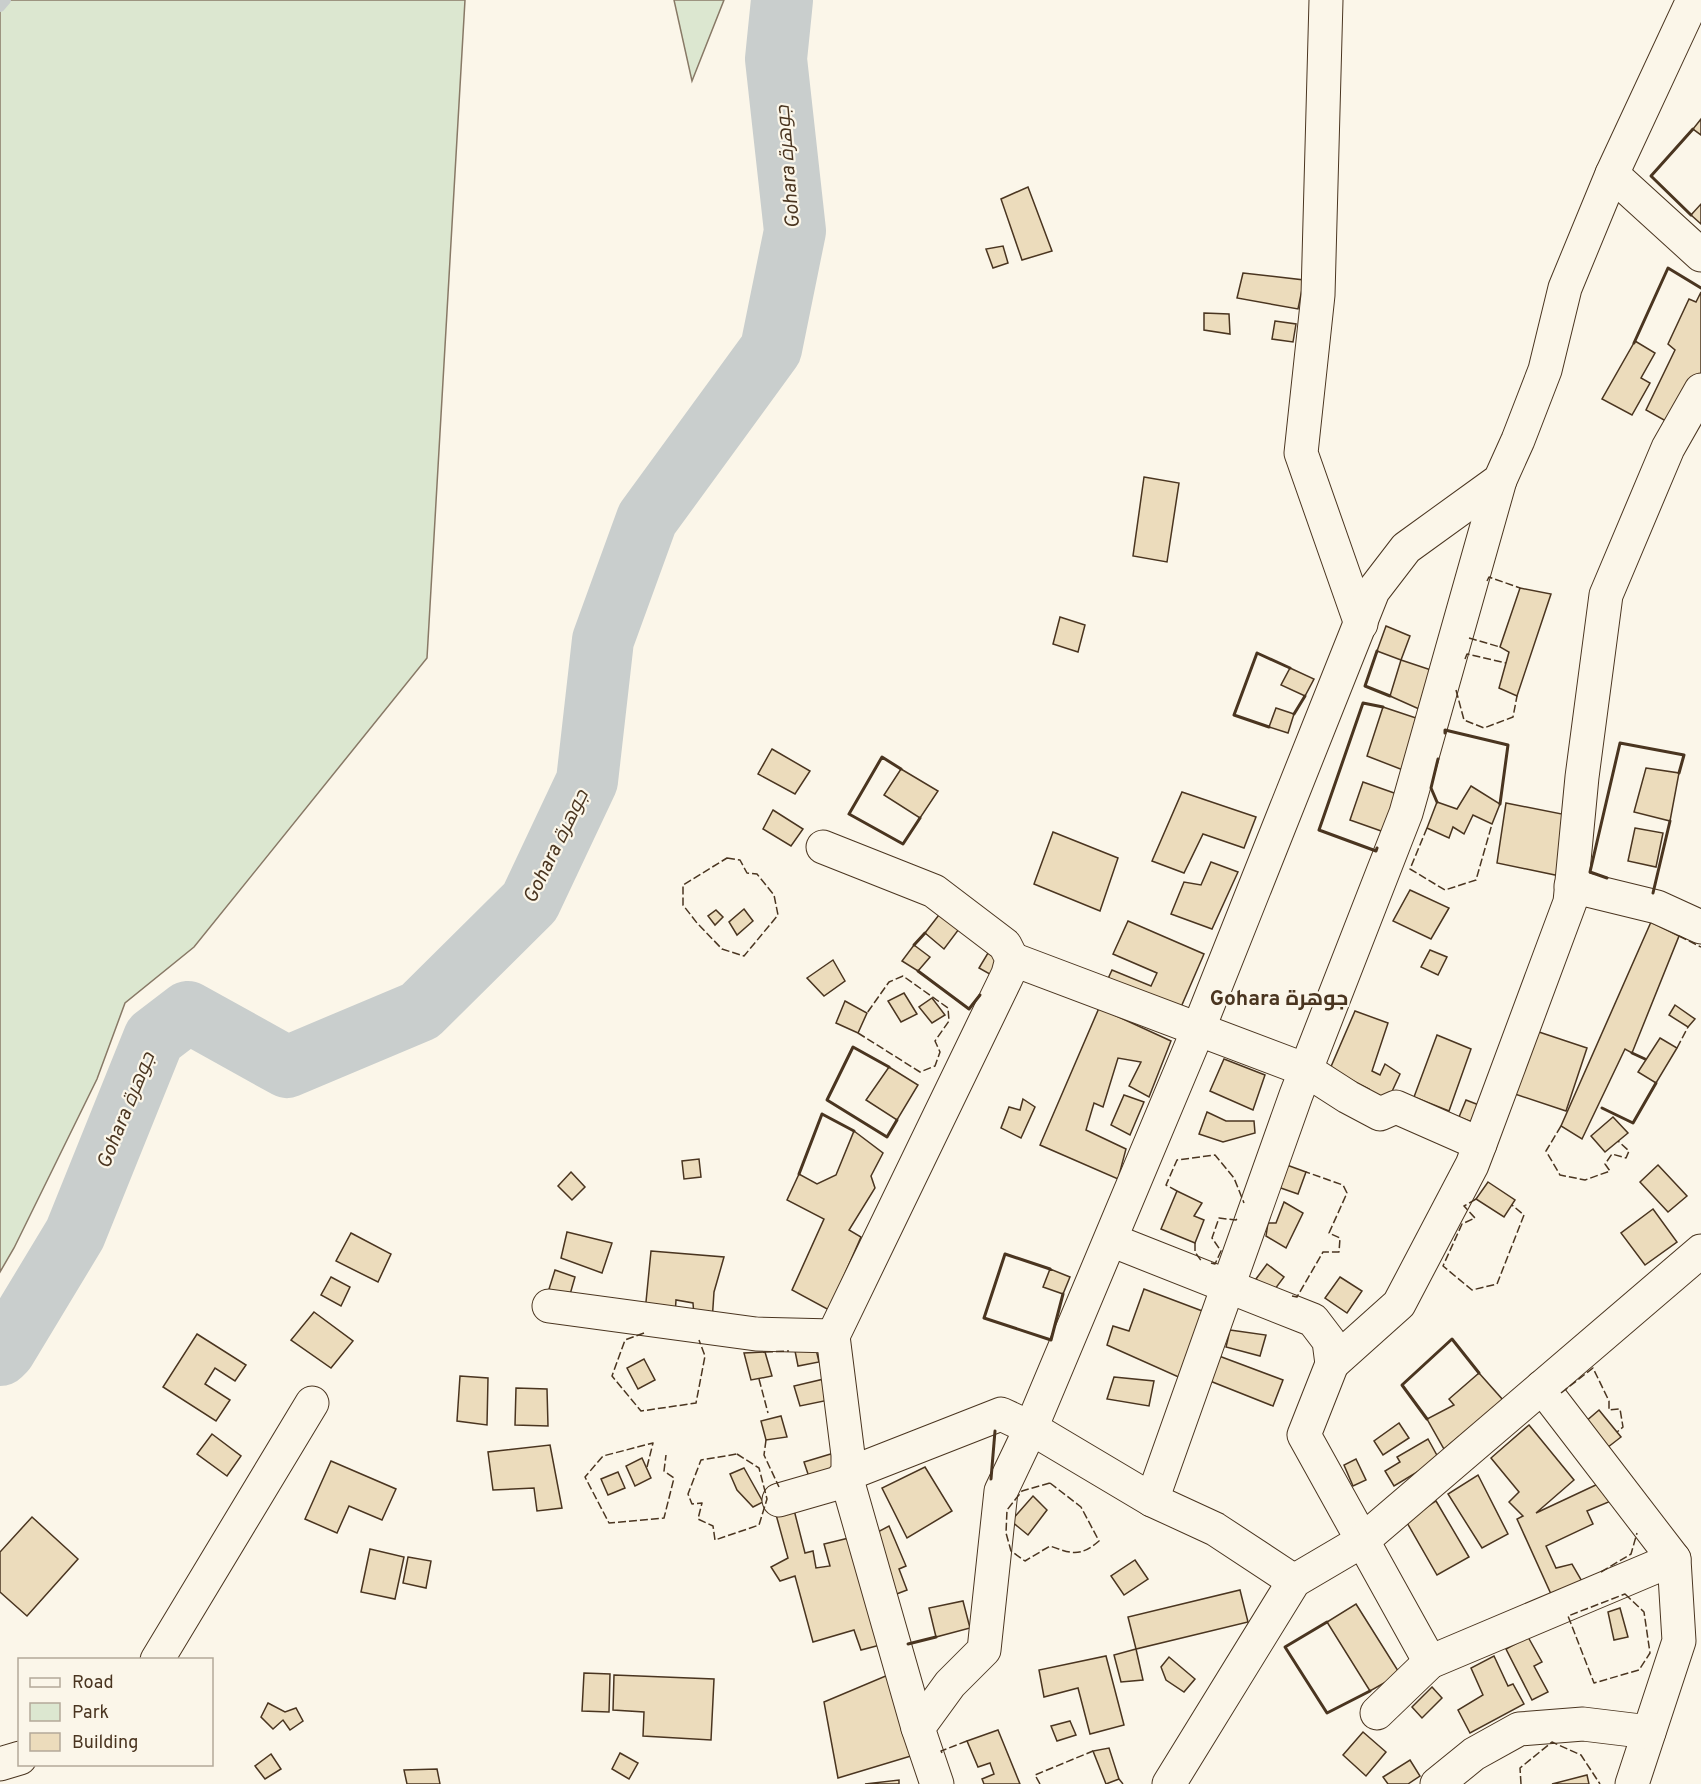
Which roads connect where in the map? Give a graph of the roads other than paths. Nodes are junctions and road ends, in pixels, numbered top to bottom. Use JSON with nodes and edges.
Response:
{"nodes":[{"id":1,"x":1326,"y":0,"type":"edge"},
{"id":2,"x":1693,"y":0,"type":"edge"},
{"id":3,"x":1612,"y":174,"type":"junction"},
{"id":4,"x":1701,"y":255,"type":"edge"},
{"id":5,"x":1701,"y":390,"type":"edge"},
{"id":6,"x":1500,"y":480,"type":"junction"},
{"id":7,"x":1360,"y":624,"type":"junction"},
{"id":8,"x":823,"y":847,"type":"dead end"},
{"id":9,"x":1571,"y":886,"type":"junction"},
{"id":10,"x":1701,"y":927,"type":"edge"},
{"id":11,"x":1012,"y":959,"type":"junction"},
{"id":12,"x":1198,"y":1030,"type":"junction"},
{"id":13,"x":1306,"y":1070,"type":"junction"},
{"id":14,"x":1480,"y":1144,"type":"junction"},
{"id":15,"x":1111,"y":1240,"type":"junction"},
{"id":16,"x":1701,"y":1251,"type":"edge"},
{"id":17,"x":1230,"y":1288,"type":"junction"},
{"id":18,"x":549,"y":1306,"type":"dead end"},
{"id":19,"x":833,"y":1335,"type":"junction"},
{"id":20,"x":1332,"y":1364,"type":"junction"},
{"id":21,"x":1542,"y":1387,"type":"junction"},
{"id":22,"x":312,"y":1403,"type":"dead end"},
{"id":23,"x":1031,"y":1428,"type":"junction"},
{"id":24,"x":848,"y":1474,"type":"junction"},
{"id":25,"x":779,"y":1500,"type":"dead end"},
{"id":26,"x":1152,"y":1500,"type":"junction"},
{"id":27,"x":1362,"y":1541,"type":"junction"},
{"id":28,"x":1674,"y":1559,"type":"junction"},
{"id":29,"x":1294,"y":1581,"type":"junction"},
{"id":30,"x":158,"y":1658,"type":"edge"},
{"id":31,"x":1430,"y":1662,"type":"junction"},
{"id":32,"x":1377,"y":1713,"type":"dead end"},
{"id":33,"x":918,"y":1728,"type":"junction"},
{"id":34,"x":1649,"y":1732,"type":"junction"},
{"id":35,"x":18,"y":1759,"type":"edge"},
{"id":36,"x":0,"y":1764,"type":"edge"},
{"id":37,"x":937,"y":1784,"type":"edge"},
{"id":38,"x":1169,"y":1784,"type":"edge"},
{"id":39,"x":1437,"y":1784,"type":"edge"},
{"id":40,"x":1632,"y":1784,"type":"edge"}],
"edges":[{"from":1,"to":7,"type":"street"},
{"from":2,"to":3,"type":"street"},
{"from":3,"to":4,"type":"street"},
{"from":3,"to":6,"type":"street"},
{"from":5,"to":9,"type":"street"},
{"from":6,"to":7,"type":"street"},
{"from":6,"to":13,"type":"street"},
{"from":7,"to":12,"type":"street"},
{"from":8,"to":11,"type":"street"},
{"from":9,"to":10,"type":"street"},
{"from":9,"to":14,"type":"street"},
{"from":11,"to":12,"type":"street"},
{"from":11,"to":19,"type":"street"},
{"from":12,"to":13,"type":"street"},
{"from":12,"to":15,"type":"street"},
{"from":13,"to":14,"type":"street"},
{"from":13,"to":17,"type":"street"},
{"from":14,"to":20,"type":"street"},
{"from":15,"to":17,"type":"street"},
{"from":15,"to":23,"type":"street"},
{"from":16,"to":21,"type":"street"},
{"from":17,"to":20,"type":"street"},
{"from":17,"to":26,"type":"street"},
{"from":18,"to":19,"type":"street"},
{"from":19,"to":24,"type":"street"},
{"from":20,"to":27,"type":"street"},
{"from":21,"to":27,"type":"street"},
{"from":21,"to":28,"type":"street"},
{"from":22,"to":30,"type":"street"},
{"from":23,"to":24,"type":"street"},
{"from":23,"to":26,"type":"street"},
{"from":23,"to":33,"type":"street"},
{"from":24,"to":25,"type":"street"},
{"from":24,"to":33,"type":"street"},
{"from":26,"to":29,"type":"street"},
{"from":27,"to":29,"type":"street"},
{"from":27,"to":31,"type":"street"},
{"from":28,"to":31,"type":"street"},
{"from":28,"to":34,"type":"street"},
{"from":29,"to":38,"type":"street"},
{"from":31,"to":32,"type":"street"},
{"from":33,"to":37,"type":"street"},
{"from":34,"to":39,"type":"street"},
{"from":34,"to":40,"type":"street"},
{"from":35,"to":36,"type":"street"}]}
